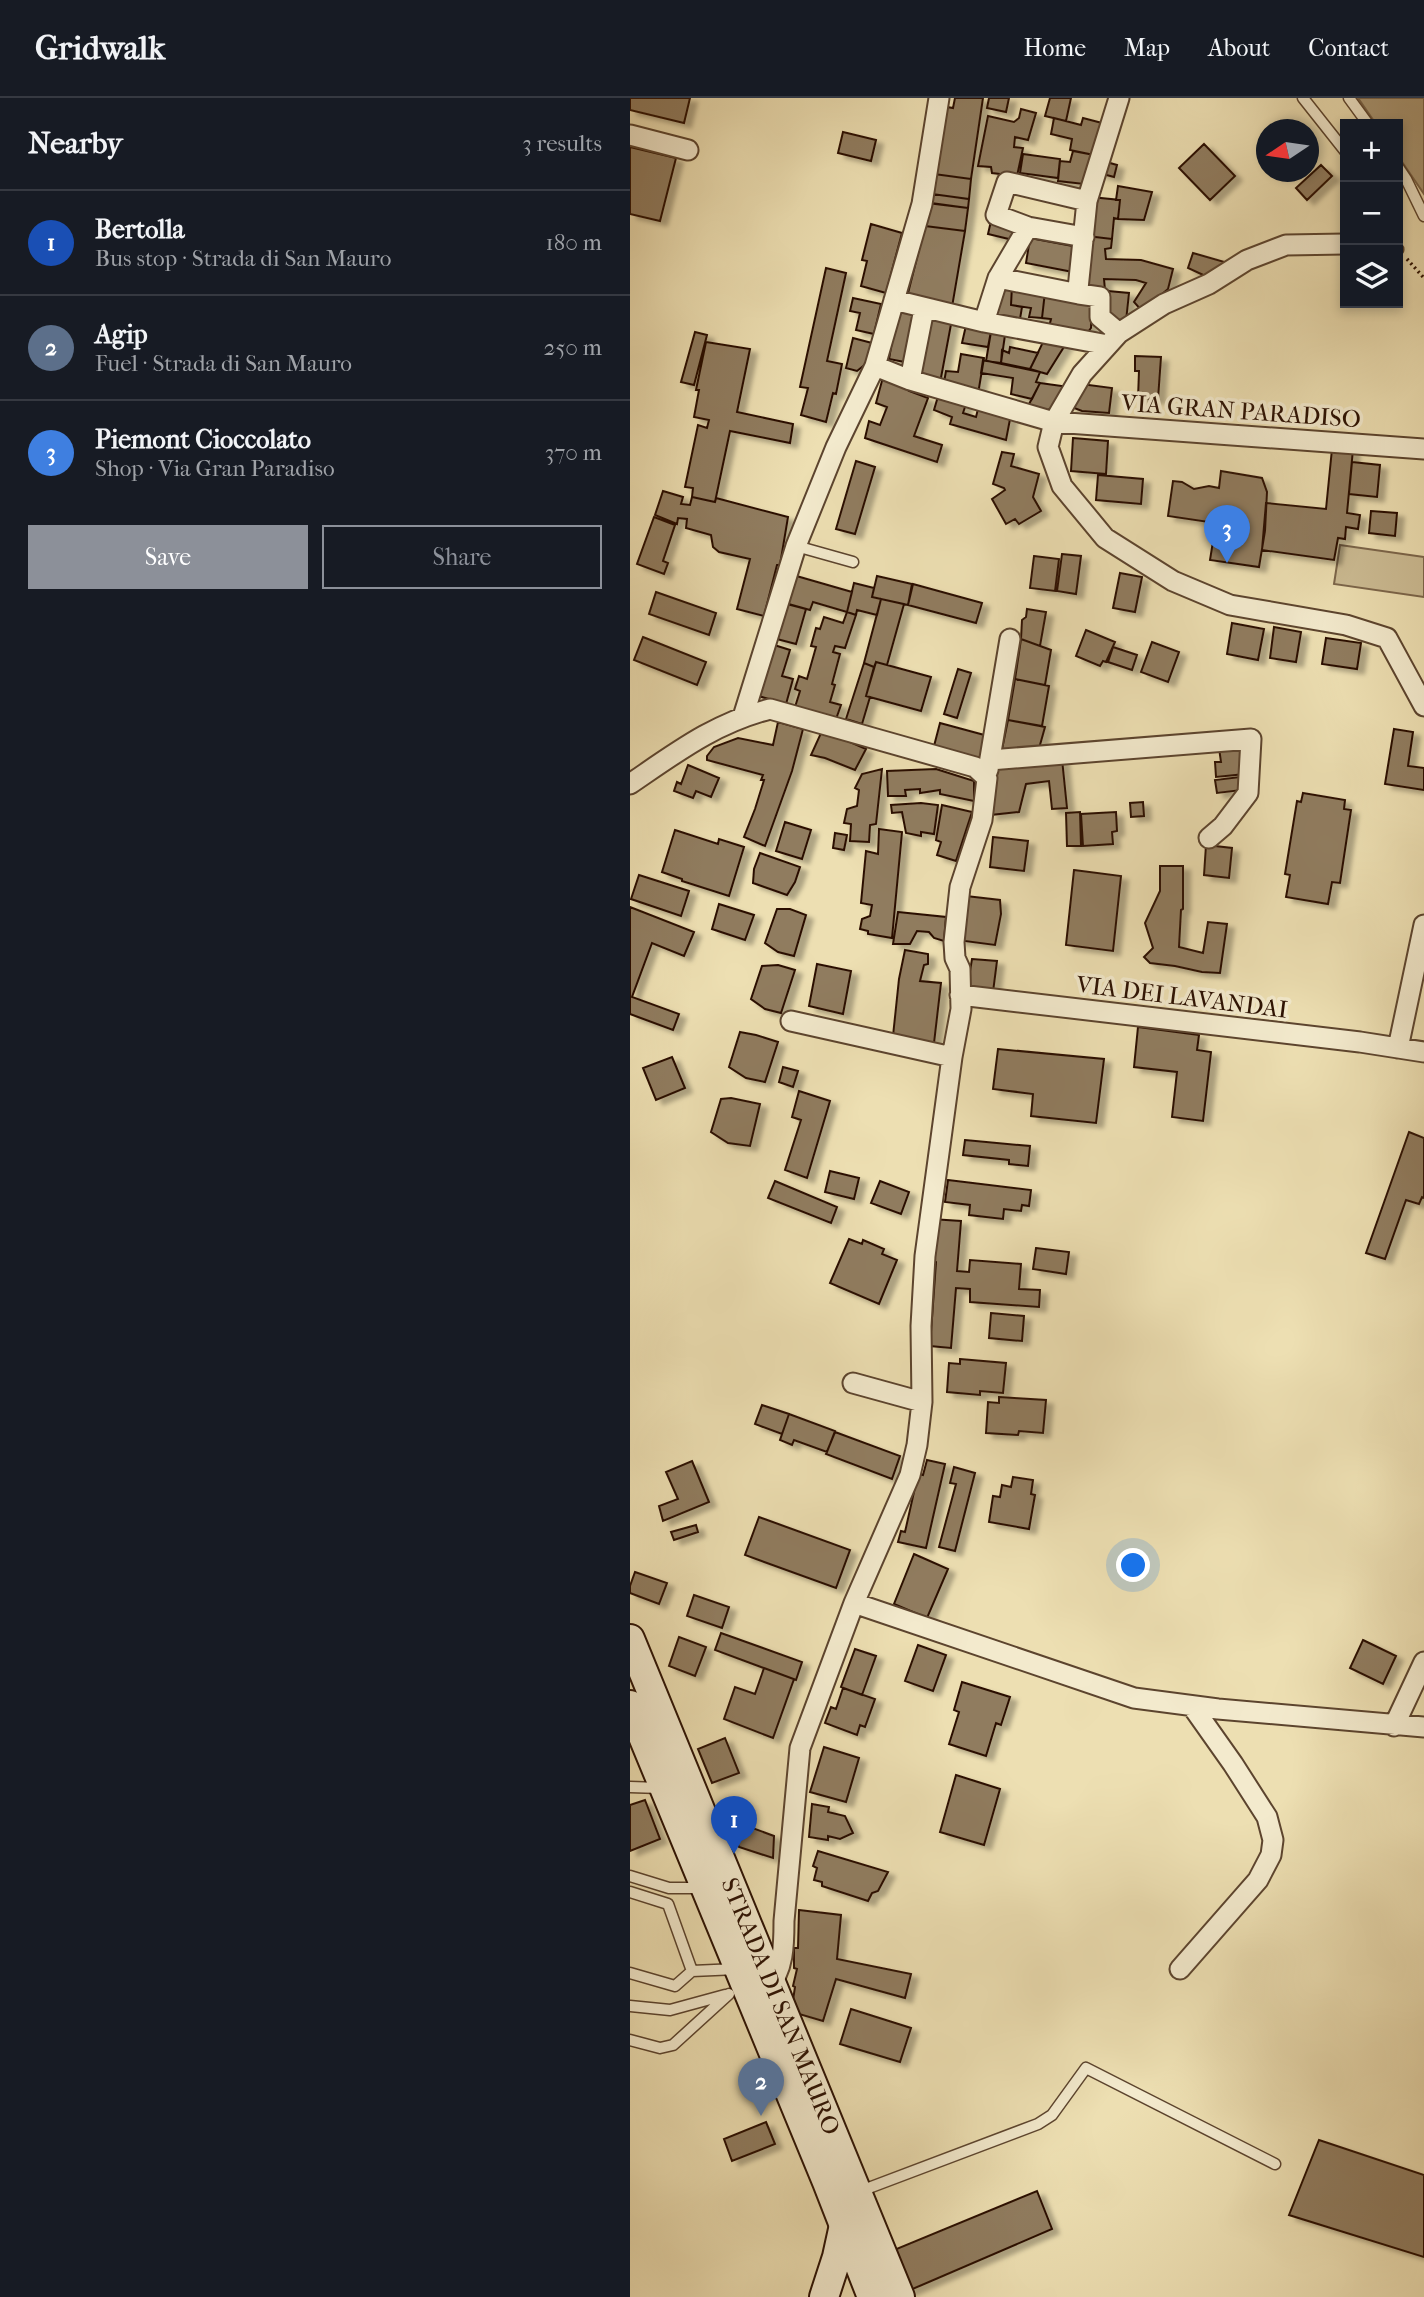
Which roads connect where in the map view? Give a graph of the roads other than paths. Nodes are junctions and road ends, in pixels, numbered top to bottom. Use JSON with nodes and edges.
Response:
{"nodes":[{"id":1,"x":939,"y":98,"type":"edge"},
{"id":2,"x":1119,"y":98,"type":"edge"},
{"id":3,"x":1303,"y":98,"type":"edge"},
{"id":4,"x":1349,"y":98,"type":"edge"},
{"id":5,"x":1364,"y":119,"type":"edge"},
{"id":6,"x":630,"y":135,"type":"edge"},
{"id":7,"x":1340,"y":144,"type":"edge"},
{"id":8,"x":688,"y":150,"type":"dead end"},
{"id":9,"x":1403,"y":174,"type":"edge"},
{"id":10,"x":1087,"y":201,"type":"junction"},
{"id":11,"x":1424,"y":216,"type":"edge"},
{"id":12,"x":1028,"y":227,"type":"junction"},
{"id":13,"x":1083,"y":237,"type":"junction"},
{"id":14,"x":1340,"y":244,"type":"edge"},
{"id":15,"x":998,"y":278,"type":"junction"},
{"id":16,"x":1079,"y":294,"type":"junction"},
{"id":17,"x":894,"y":300,"type":"junction"},
{"id":18,"x":924,"y":309,"type":"junction"},
{"id":19,"x":984,"y":322,"type":"junction"},
{"id":20,"x":1114,"y":339,"type":"junction"},
{"id":21,"x":875,"y":366,"type":"junction"},
{"id":22,"x":910,"y":380,"type":"junction"},
{"id":23,"x":1054,"y":422,"type":"junction"},
{"id":24,"x":1424,"y":449,"type":"edge"},
{"id":25,"x":796,"y":546,"type":"junction"},
{"id":26,"x":853,"y":562,"type":"dead end"},
{"id":27,"x":1010,"y":639,"type":"dead end"},
{"id":28,"x":1424,"y":706,"type":"edge"},
{"id":29,"x":743,"y":717,"type":"junction"},
{"id":30,"x":988,"y":769,"type":"junction"},
{"id":31,"x":630,"y":784,"type":"edge"},
{"id":32,"x":1209,"y":838,"type":"dead end"},
{"id":33,"x":1424,"y":925,"type":"edge"},
{"id":34,"x":960,"y":996,"type":"junction"},
{"id":35,"x":791,"y":1021,"type":"dead end"},
{"id":36,"x":1398,"y":1048,"type":"junction"},
{"id":37,"x":1424,"y":1052,"type":"edge"},
{"id":38,"x":952,"y":1057,"type":"junction"},
{"id":39,"x":853,"y":1383,"type":"dead end"},
{"id":40,"x":922,"y":1402,"type":"junction"},
{"id":41,"x":853,"y":1603,"type":"junction"},
{"id":42,"x":630,"y":1639,"type":"edge"},
{"id":43,"x":1424,"y":1662,"type":"edge"},
{"id":44,"x":630,"y":1705,"type":"edge"},
{"id":45,"x":1192,"y":1706,"type":"junction"},
{"id":46,"x":1394,"y":1726,"type":"junction"},
{"id":47,"x":1424,"y":1727,"type":"edge"},
{"id":48,"x":630,"y":1787,"type":"edge"},
{"id":49,"x":664,"y":1788,"type":"junction"},
{"id":50,"x":630,"y":1876,"type":"edge"},
{"id":51,"x":705,"y":1888,"type":"junction"},
{"id":52,"x":630,"y":1892,"type":"edge"},
{"id":53,"x":1180,"y":1969,"type":"dead end"},
{"id":54,"x":692,"y":1971,"type":"junction"},
{"id":55,"x":630,"y":1973,"type":"edge"},
{"id":56,"x":747,"y":1988,"type":"junction"},
{"id":57,"x":630,"y":2006,"type":"edge"},
{"id":58,"x":630,"y":2040,"type":"edge"},
{"id":59,"x":1275,"y":2164,"type":"dead end"},
{"id":60,"x":846,"y":2206,"type":"junction"},
{"id":61,"x":824,"y":2297,"type":"edge"},
{"id":62,"x":872,"y":2297,"type":"edge"},
{"id":63,"x":900,"y":2297,"type":"edge"}],
"edges":[{"from":1,"to":17,"type":"street"},
{"from":2,"to":10,"type":"street"},
{"from":3,"to":7,"type":"lane"},
{"from":4,"to":5,"type":"lane"},
{"from":6,"to":8,"type":"street"},
{"from":9,"to":11,"type":"lane"},
{"from":10,"to":12,"type":"street"},
{"from":10,"to":13,"type":"street"},
{"from":12,"to":13,"type":"street"},
{"from":12,"to":15,"type":"street"},
{"from":13,"to":16,"type":"street"},
{"from":14,"to":20,"type":"street"},
{"from":15,"to":16,"type":"street"},
{"from":15,"to":19,"type":"street"},
{"from":16,"to":20,"type":"street"},
{"from":17,"to":18,"type":"street"},
{"from":17,"to":21,"type":"street"},
{"from":18,"to":19,"type":"street"},
{"from":18,"to":22,"type":"street"},
{"from":19,"to":20,"type":"street"},
{"from":20,"to":23,"type":"street"},
{"from":21,"to":22,"type":"street","name":"VIA GRAN PARADISO"},
{"from":21,"to":25,"type":"street"},
{"from":22,"to":23,"type":"street","name":"VIA GRAN PARADISO"},
{"from":23,"to":24,"type":"street","name":"VIA GRAN PARADISO"},
{"from":23,"to":28,"type":"street"},
{"from":25,"to":26,"type":"lane"},
{"from":25,"to":29,"type":"street"},
{"from":27,"to":30,"type":"street"},
{"from":29,"to":30,"type":"street"},
{"from":29,"to":31,"type":"street"},
{"from":30,"to":32,"type":"street"},
{"from":30,"to":34,"type":"street"},
{"from":33,"to":36,"type":"street"},
{"from":34,"to":36,"type":"street","name":"VIA DEI LAVANDAI"},
{"from":34,"to":38,"type":"street"},
{"from":35,"to":38,"type":"street"},
{"from":36,"to":37,"type":"street","name":"VIA DEI LAVANDAI"},
{"from":38,"to":40,"type":"street"},
{"from":39,"to":40,"type":"street"},
{"from":40,"to":41,"type":"street"},
{"from":41,"to":45,"type":"street"},
{"from":41,"to":56,"type":"street"},
{"from":42,"to":56,"type":"main road","name":"STRADA DI SAN MAURO"},
{"from":43,"to":46,"type":"street"},
{"from":44,"to":49,"type":"main road","name":"STRADA DI SAN MAURO"},
{"from":45,"to":46,"type":"street"},
{"from":45,"to":53,"type":"street"},
{"from":46,"to":47,"type":"street"},
{"from":48,"to":49,"type":"lane"},
{"from":49,"to":51,"type":"main road","name":"STRADA DI SAN MAURO"},
{"from":50,"to":51,"type":"lane"},
{"from":51,"to":56,"type":"main road","name":"STRADA DI SAN MAURO"},
{"from":52,"to":54,"type":"lane"},
{"from":54,"to":55,"type":"lane"},
{"from":54,"to":56,"type":"lane"},
{"from":56,"to":57,"type":"lane"},
{"from":56,"to":58,"type":"lane","name":"STRADA DI SAN MAURO"},
{"from":56,"to":60,"type":"main road","name":"STRADA DI SAN MAURO"},
{"from":59,"to":60,"type":"lane"},
{"from":60,"to":61,"type":"main road"},
{"from":60,"to":62,"type":"main road","name":"STRADA DI SAN MAURO"},
{"from":60,"to":63,"type":"main road","name":"STRADA DI SAN MAURO"}]}
